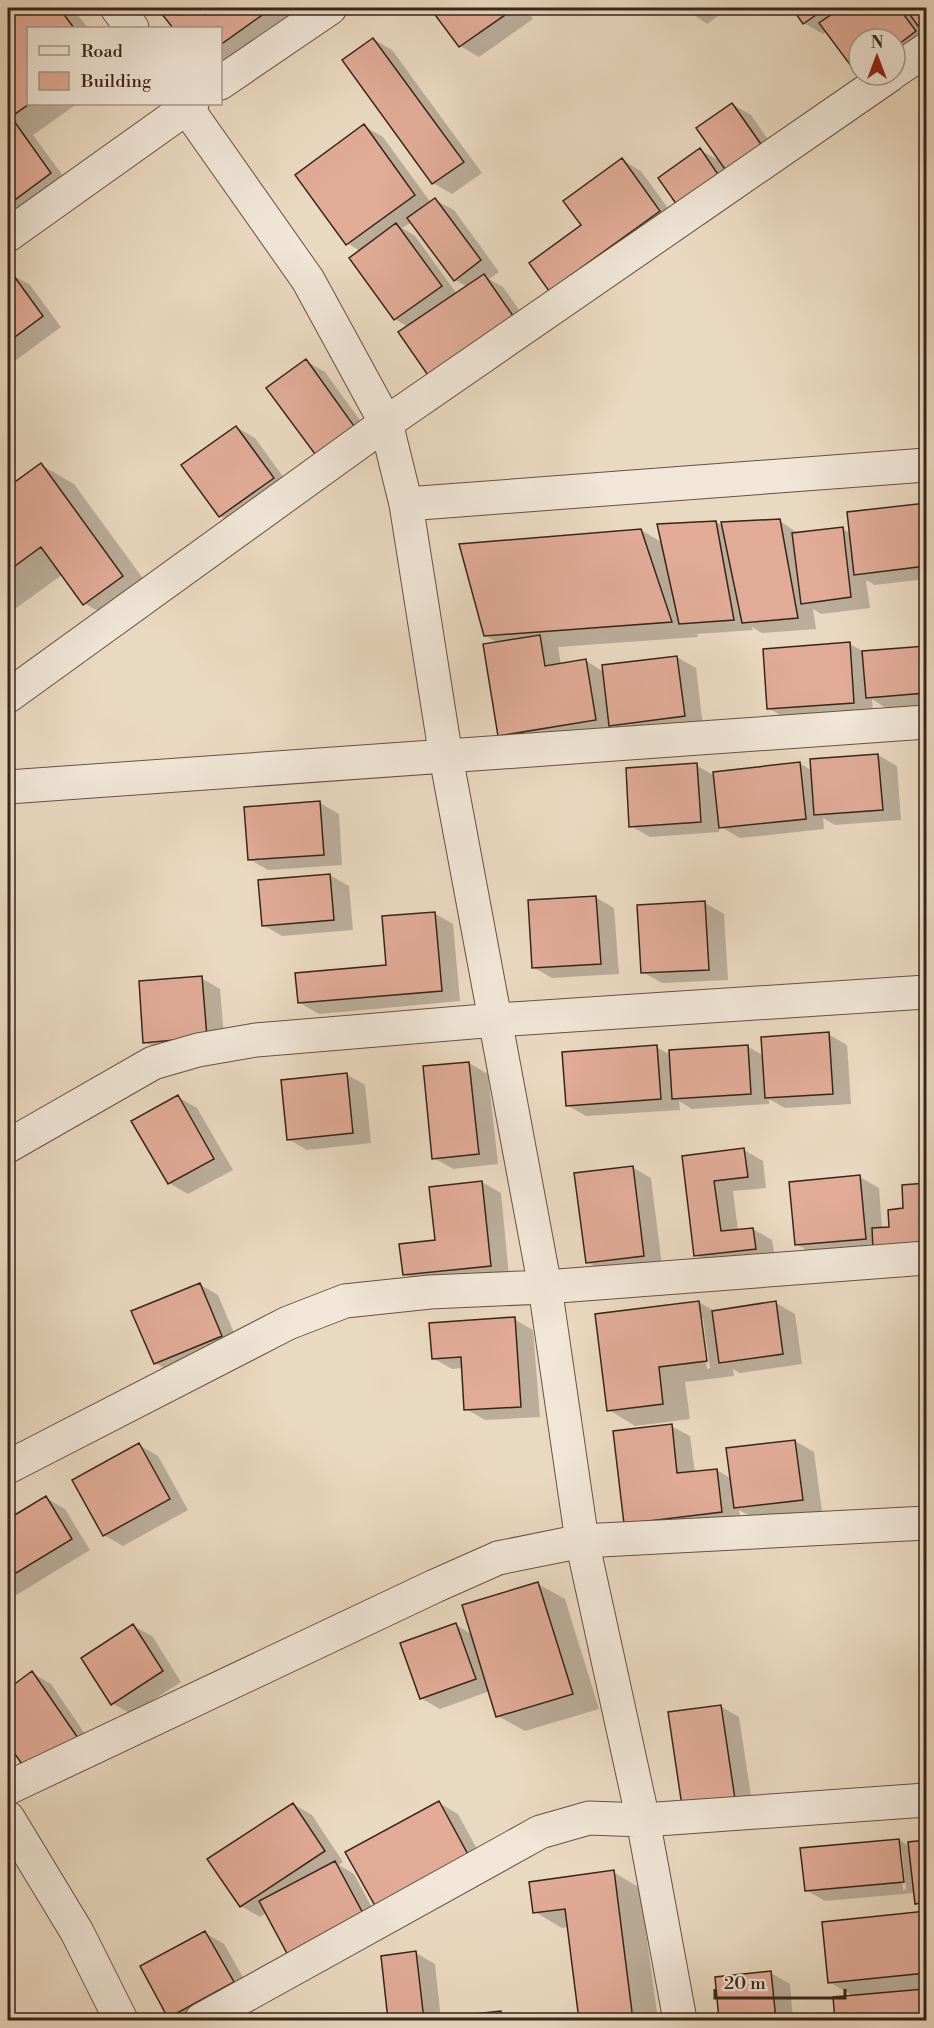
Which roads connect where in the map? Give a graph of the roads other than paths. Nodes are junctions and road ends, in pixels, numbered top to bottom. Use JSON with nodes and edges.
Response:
{"nodes":[{"id":1,"x":117,"y":8,"type":"edge"},
{"id":2,"x":330,"y":8,"type":"edge"},
{"id":3,"x":131,"y":27,"type":"edge"},
{"id":4,"x":927,"y":50,"type":"edge"},
{"id":5,"x":907,"y":63,"type":"edge"},
{"id":6,"x":222,"y":82,"type":"edge"},
{"id":7,"x":873,"y":87,"type":"edge"},
{"id":8,"x":188,"y":105,"type":"edge"},
{"id":9,"x":8,"y":235,"type":"edge"},
{"id":10,"x":386,"y":423,"type":"junction"},
{"id":11,"x":927,"y":465,"type":"edge"},
{"id":12,"x":406,"y":504,"type":"junction"},
{"id":13,"x":8,"y":696,"type":"edge"},
{"id":14,"x":927,"y":722,"type":"edge"},
{"id":15,"x":446,"y":757,"type":"junction"},
{"id":16,"x":8,"y":787,"type":"edge"},
{"id":17,"x":927,"y":992,"type":"edge"},
{"id":18,"x":496,"y":1020,"type":"junction"},
{"id":19,"x":8,"y":1146,"type":"edge"},
{"id":20,"x":927,"y":1258,"type":"edge"},
{"id":21,"x":545,"y":1287,"type":"junction"},
{"id":22,"x":8,"y":1467,"type":"edge"},
{"id":23,"x":927,"y":1523,"type":"edge"},
{"id":24,"x":582,"y":1541,"type":"junction"},
{"id":25,"x":8,"y":1788,"type":"edge"},
{"id":26,"x":927,"y":1800,"type":"edge"},
{"id":27,"x":8,"y":1818,"type":"edge"},
{"id":28,"x":643,"y":1820,"type":"junction"},
{"id":29,"x":121,"y":2020,"type":"edge"},
{"id":30,"x":201,"y":2020,"type":"edge"},
{"id":31,"x":680,"y":2020,"type":"edge"}],
"edges":[{"from":1,"to":3,"type":"street"},
{"from":2,"to":6,"type":"street"},
{"from":4,"to":5,"type":"street"},
{"from":7,"to":10,"type":"street"},
{"from":8,"to":9,"type":"street"},
{"from":8,"to":10,"type":"street"},
{"from":10,"to":12,"type":"street"},
{"from":10,"to":13,"type":"street"},
{"from":11,"to":12,"type":"street"},
{"from":12,"to":15,"type":"street"},
{"from":14,"to":15,"type":"street"},
{"from":15,"to":16,"type":"street"},
{"from":15,"to":18,"type":"street"},
{"from":17,"to":18,"type":"street"},
{"from":18,"to":19,"type":"street"},
{"from":18,"to":21,"type":"street"},
{"from":20,"to":21,"type":"street"},
{"from":21,"to":22,"type":"street"},
{"from":21,"to":24,"type":"street"},
{"from":23,"to":24,"type":"street"},
{"from":24,"to":25,"type":"street"},
{"from":24,"to":28,"type":"street"},
{"from":26,"to":28,"type":"street"},
{"from":27,"to":29,"type":"street"},
{"from":28,"to":30,"type":"street"},
{"from":28,"to":31,"type":"street"}]}
